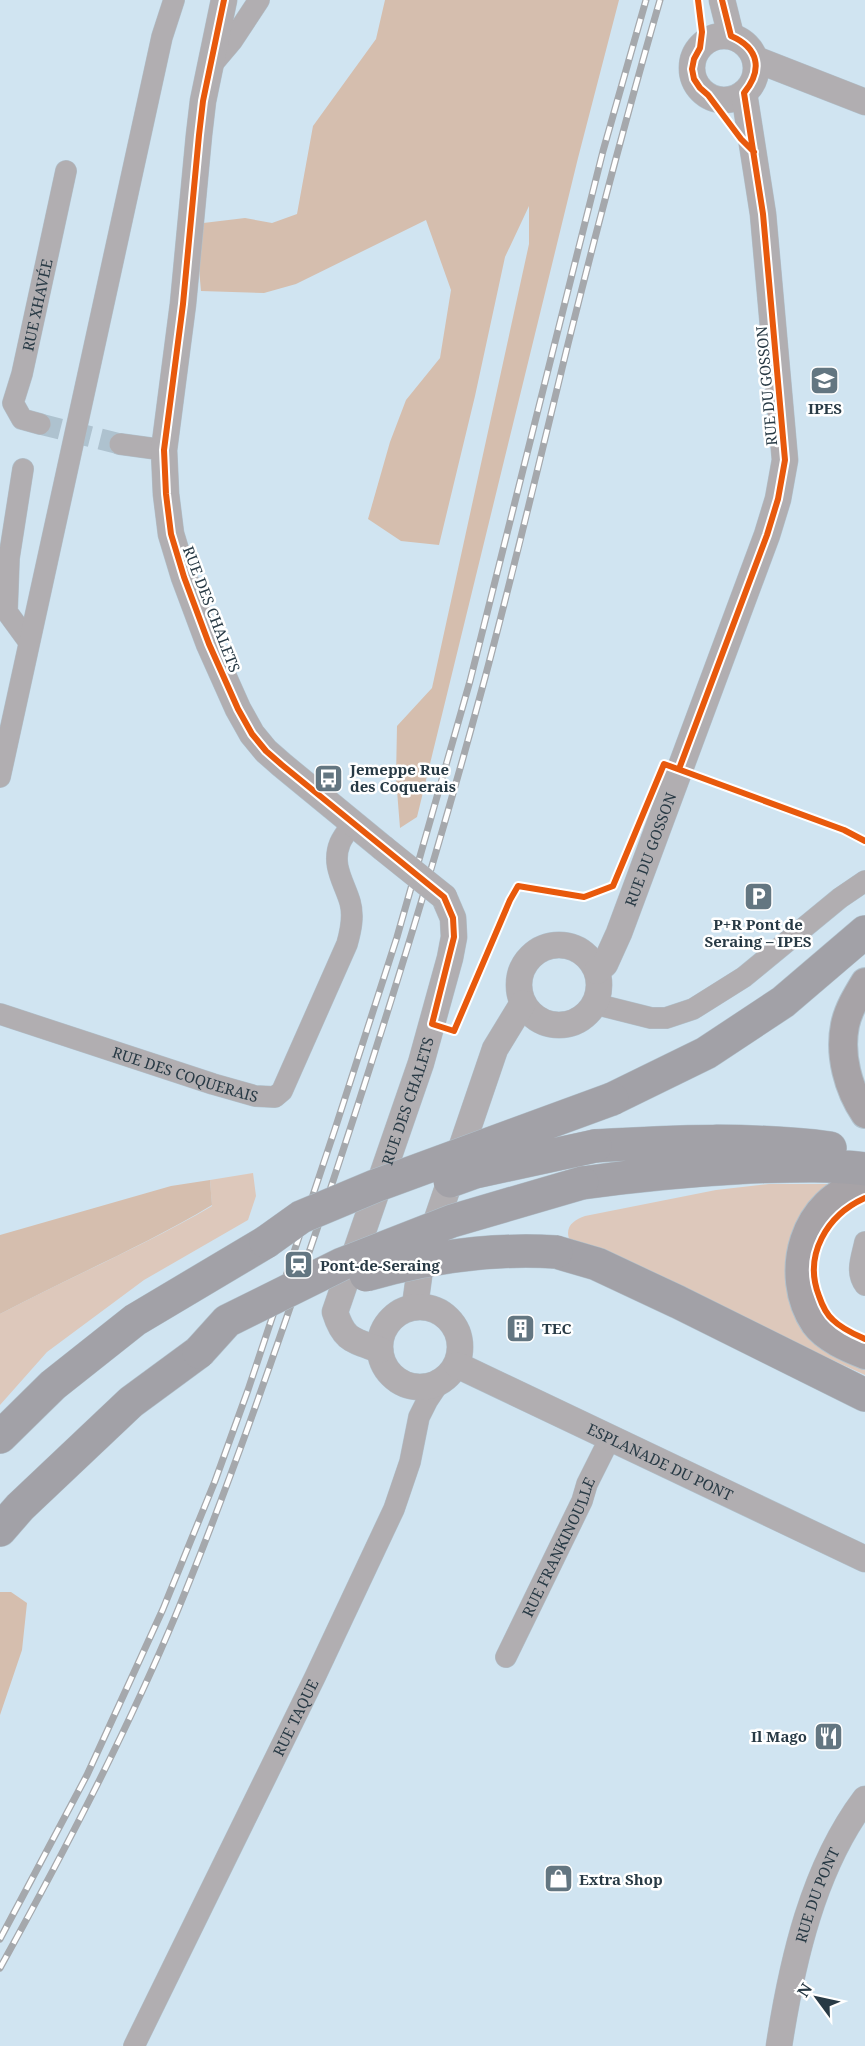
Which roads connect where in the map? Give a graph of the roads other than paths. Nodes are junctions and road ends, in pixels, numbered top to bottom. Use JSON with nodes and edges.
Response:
{"nodes":[{"id":1,"x":174,"y":0,"type":"edge"},
{"id":2,"x":224,"y":0,"type":"edge"},
{"id":3,"x":259,"y":0,"type":"edge"},
{"id":4,"x":722,"y":0,"type":"edge"},
{"id":5,"x":731,"y":36,"type":"junction"},
{"id":6,"x":755,"y":59,"type":"junction"},
{"id":7,"x":210,"y":67,"type":"junction"},
{"id":8,"x":744,"y":93,"type":"junction"},
{"id":9,"x":865,"y":102,"type":"edge"},
{"id":10,"x":66,"y":171,"type":"dead end"},
{"id":11,"x":40,"y":424,"type":"tunnel mouth"},
{"id":12,"x":120,"y":444,"type":"tunnel mouth"},
{"id":13,"x":164,"y":450,"type":"junction"},
{"id":14,"x":23,"y":469,"type":"dead end"},
{"id":15,"x":4,"y":559,"type":"edge"},
{"id":16,"x":29,"y":642,"type":"junction"},
{"id":17,"x":1,"y":770,"type":"edge"},
{"id":18,"x":353,"y":823,"type":"junction"},
{"id":19,"x":865,"y":881,"type":"edge"},
{"id":20,"x":865,"y":932,"type":"edge"},
{"id":21,"x":597,"y":971,"type":"junction"},
{"id":22,"x":865,"y":982,"type":"edge"},
{"id":23,"x":523,"y":1003,"type":"junction"},
{"id":24,"x":595,"y":1004,"type":"junction"},
{"id":25,"x":0,"y":1014,"type":"edge"},
{"id":26,"x":865,"y":1114,"type":"edge"},
{"id":27,"x":863,"y":1172,"type":"edge"},
{"id":28,"x":266,"y":1242,"type":"junction"},
{"id":29,"x":865,"y":1242,"type":"edge"},
{"id":30,"x":865,"y":1286,"type":"edge"},
{"id":31,"x":415,"y":1306,"type":"junction"},
{"id":32,"x":380,"y":1350,"type":"junction"},
{"id":33,"x":199,"y":1352,"type":"junction"},
{"id":34,"x":865,"y":1355,"type":"edge"},
{"id":35,"x":448,"y":1374,"type":"junction"},
{"id":36,"x":865,"y":1395,"type":"edge"},
{"id":37,"x":0,"y":1437,"type":"edge"},
{"id":38,"x":610,"y":1438,"type":"junction"},
{"id":39,"x":0,"y":1530,"type":"edge"},
{"id":40,"x":865,"y":1558,"type":"edge"},
{"id":41,"x":506,"y":1657,"type":"dead end"},
{"id":42,"x":861,"y":1810,"type":"edge"},
{"id":43,"x":134,"y":2046,"type":"edge"},
{"id":44,"x":779,"y":2046,"type":"edge"}],
"edges":[{"from":1,"to":16,"type":"street"},
{"from":2,"to":7,"type":"street","name":"RUE DES CHALETS"},
{"from":3,"to":7,"type":"street"},
{"from":4,"to":5,"type":"street"},
{"from":5,"to":6,"type":"street"},
{"from":5,"to":8,"type":"street"},
{"from":6,"to":8,"type":"street"},
{"from":6,"to":9,"type":"street"},
{"from":7,"to":13,"type":"street","name":"RUE DES CHALETS"},
{"from":8,"to":21,"type":"street","name":"RUE DU GOSSON"},
{"from":10,"to":11,"type":"street","name":"RUE XHAVÉE"},
{"from":12,"to":13,"type":"street"},
{"from":13,"to":18,"type":"street","name":"RUE DES CHALETS"},
{"from":14,"to":15,"type":"street"},
{"from":15,"to":16,"type":"street"},
{"from":16,"to":17,"type":"street"},
{"from":18,"to":25,"type":"street","name":"RUE DES COQUERAIS"},
{"from":18,"to":32,"type":"street","name":"RUE DES CHALETS","bridge":true},
{"from":19,"to":24,"type":"street"},
{"from":20,"to":28,"type":"highway","bridge":true},
{"from":21,"to":23,"type":"street"},
{"from":21,"to":24,"type":"street"},
{"from":22,"to":26,"type":"main road"},
{"from":23,"to":24,"type":"street"},
{"from":23,"to":31,"type":"street"},
{"from":27,"to":28,"type":"highway","bridge":true},
{"from":27,"to":33,"type":"highway","bridge":true},
{"from":27,"to":34,"type":"main road"},
{"from":28,"to":37,"type":"highway"},
{"from":29,"to":30,"type":"street"},
{"from":31,"to":32,"type":"street"},
{"from":31,"to":35,"type":"street"},
{"from":32,"to":35,"type":"street"},
{"from":33,"to":36,"type":"highway","bridge":true},
{"from":33,"to":39,"type":"highway"},
{"from":35,"to":38,"type":"street","name":"ESPLANADE DU PONT"},
{"from":35,"to":43,"type":"street","name":"RUE TAQUE"},
{"from":38,"to":40,"type":"street","name":"ESPLANADE DU PONT"},
{"from":38,"to":41,"type":"street","name":"RUE FRANKINOULLE"},
{"from":42,"to":44,"type":"street","name":"RUE DU PONT"}]}
